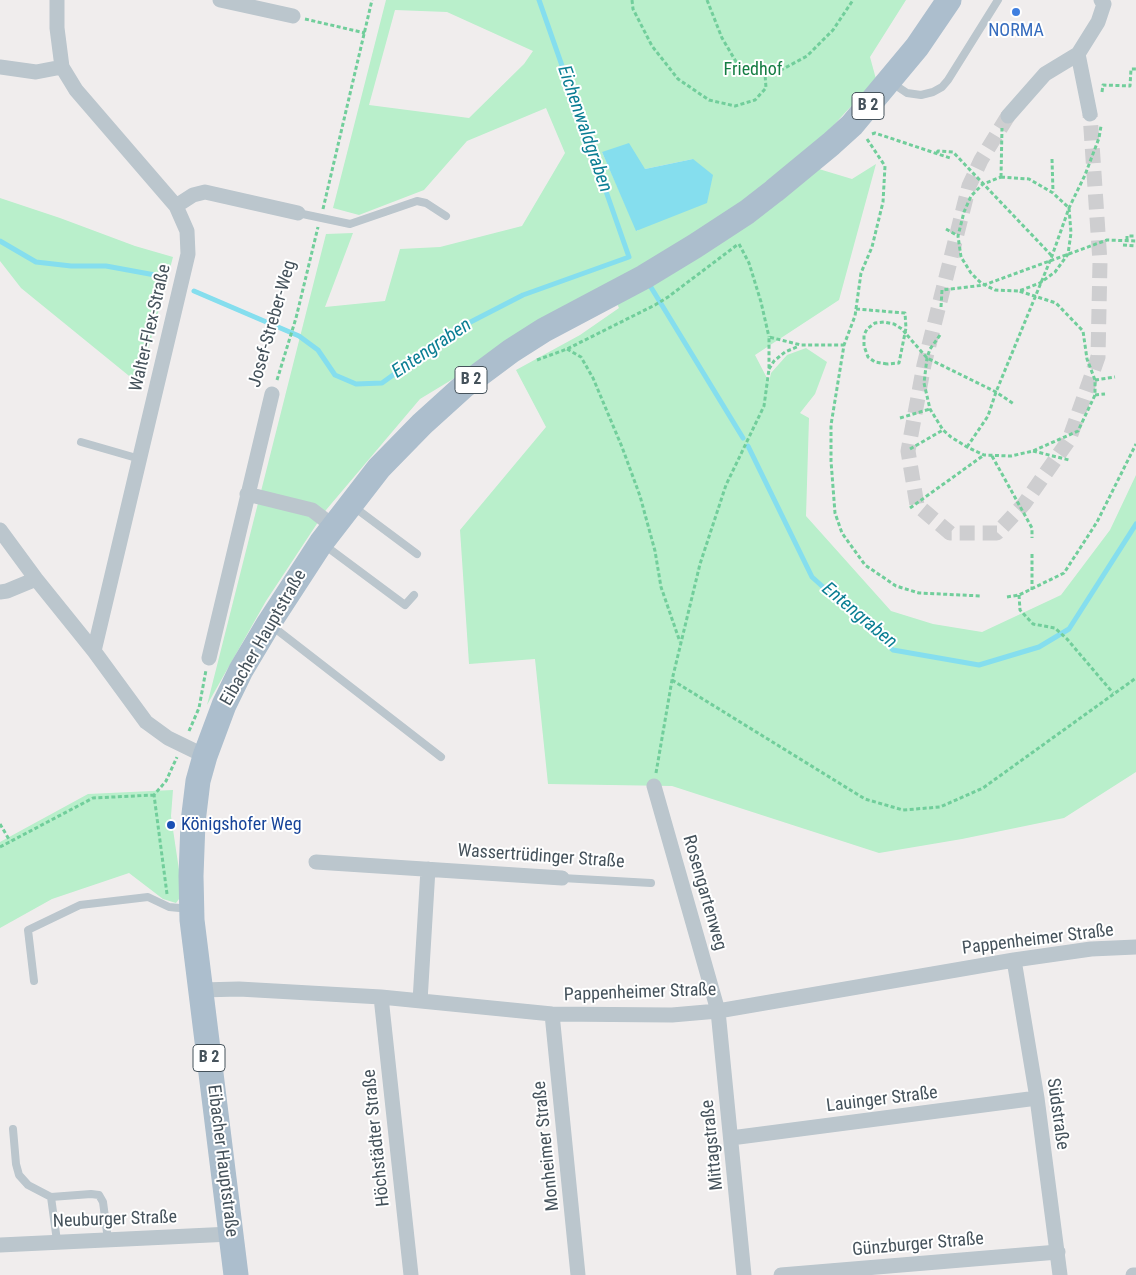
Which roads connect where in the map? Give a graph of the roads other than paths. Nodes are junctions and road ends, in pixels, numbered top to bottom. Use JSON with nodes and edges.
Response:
{"nodes":[{"id":1,"x":57,"y":0,"type":"edge"},
{"id":2,"x":220,"y":0,"type":"edge"},
{"id":3,"x":949,"y":0,"type":"edge"},
{"id":4,"x":998,"y":0,"type":"edge"},
{"id":5,"x":1107,"y":1,"type":"edge"},
{"id":6,"x":292,"y":16,"type":"road end"},
{"id":7,"x":1078,"y":54,"type":"junction"},
{"id":8,"x":0,"y":67,"type":"edge"},
{"id":9,"x":62,"y":67,"type":"junction"},
{"id":10,"x":890,"y":81,"type":"junction"},
{"id":11,"x":1090,"y":114,"type":"tunnel mouth"},
{"id":12,"x":1005,"y":120,"type":"tunnel mouth"},
{"id":13,"x":176,"y":206,"type":"junction"},
{"id":14,"x":298,"y":213,"type":"joint"},
{"id":15,"x":446,"y":216,"type":"dead end"},
{"id":16,"x":272,"y":394,"type":"road end"},
{"id":17,"x":81,"y":442,"type":"dead end"},
{"id":18,"x":140,"y":459,"type":"junction"},
{"id":19,"x":247,"y":494,"type":"junction"},
{"id":20,"x":350,"y":504,"type":"junction"},
{"id":21,"x":0,"y":530,"type":"edge"},
{"id":22,"x":327,"y":535,"type":"junction"},
{"id":23,"x":416,"y":554,"type":"dead end"},
{"id":24,"x":36,"y":579,"type":"junction"},
{"id":25,"x":0,"y":592,"type":"edge"},
{"id":26,"x":414,"y":594,"type":"dead end"},
{"id":27,"x":269,"y":623,"type":"junction"},
{"id":28,"x":94,"y":651,"type":"junction"},
{"id":29,"x":209,"y":658,"type":"dead end"},
{"id":30,"x":205,"y":756,"type":"junction"},
{"id":31,"x":441,"y":757,"type":"dead end"},
{"id":32,"x":654,"y":786,"type":"road end"},
{"id":33,"x":316,"y":862,"type":"dead end"},
{"id":34,"x":428,"y":869,"type":"junction"},
{"id":35,"x":562,"y":878,"type":"joint"},
{"id":36,"x":651,"y":883,"type":"dead end"},
{"id":37,"x":192,"y":910,"type":"junction"},
{"id":38,"x":1136,"y":947,"type":"edge"},
{"id":39,"x":1014,"y":960,"type":"junction"},
{"id":40,"x":34,"y":981,"type":"dead end"},
{"id":41,"x":201,"y":990,"type":"junction"},
{"id":42,"x":381,"y":997,"type":"junction"},
{"id":43,"x":420,"y":1001,"type":"junction"},
{"id":44,"x":718,"y":1011,"type":"junction"},
{"id":45,"x":552,"y":1014,"type":"junction"},
{"id":46,"x":1037,"y":1098,"type":"junction"},
{"id":47,"x":13,"y":1128,"type":"dead end"},
{"id":48,"x":731,"y":1138,"type":"junction"},
{"id":49,"x":51,"y":1197,"type":"junction"},
{"id":50,"x":231,"y":1234,"type":"junction"},
{"id":51,"x":108,"y":1240,"type":"junction"},
{"id":52,"x":57,"y":1241,"type":"junction"},
{"id":53,"x":0,"y":1245,"type":"edge"},
{"id":54,"x":1058,"y":1252,"type":"junction"},
{"id":55,"x":236,"y":1275,"type":"edge"},
{"id":56,"x":411,"y":1275,"type":"edge"},
{"id":57,"x":578,"y":1275,"type":"edge"},
{"id":58,"x":744,"y":1275,"type":"edge"},
{"id":59,"x":781,"y":1275,"type":"edge"},
{"id":60,"x":1060,"y":1275,"type":"edge"}],
"edges":[{"from":1,"to":9,"type":"street","name":"Walter-Flex-Straße"},
{"from":2,"to":6,"type":"street"},
{"from":3,"to":10,"type":"main road","number":"B 2"},
{"from":4,"to":10,"type":"lane"},
{"from":5,"to":7,"type":"street"},
{"from":7,"to":11,"type":"street"},
{"from":7,"to":12,"type":"street"},
{"from":8,"to":9,"type":"street"},
{"from":9,"to":13,"type":"street","name":"Walter-Flex-Straße"},
{"from":10,"to":20,"type":"main road","name":"Eibacher Hauptstraße","number":"B 2"},
{"from":13,"to":14,"type":"street"},
{"from":13,"to":18,"type":"street","name":"Walter-Flex-Straße"},
{"from":14,"to":15,"type":"lane"},
{"from":16,"to":19,"type":"street","name":"Josef-Streber-Weg"},
{"from":17,"to":18,"type":"lane"},
{"from":18,"to":28,"type":"street","name":"Walter-Flex-Straße"},
{"from":19,"to":22,"type":"street"},
{"from":19,"to":29,"type":"street","name":"Josef-Streber-Weg"},
{"from":20,"to":22,"type":"main road","name":"Eibacher Hauptstraße","number":"B 2"},
{"from":20,"to":23,"type":"lane"},
{"from":21,"to":24,"type":"street"},
{"from":22,"to":26,"type":"lane"},
{"from":22,"to":27,"type":"main road","name":"Eibacher Hauptstraße","number":"B 2"},
{"from":24,"to":25,"type":"street"},
{"from":24,"to":28,"type":"street"},
{"from":27,"to":30,"type":"main road","name":"Eibacher Hauptstraße","number":"B 2"},
{"from":27,"to":31,"type":"lane"},
{"from":28,"to":30,"type":"street"},
{"from":30,"to":37,"type":"main road","name":"Eibacher Hauptstraße","number":"B 2"},
{"from":32,"to":44,"type":"street","name":"Rosengartenweg"},
{"from":33,"to":34,"type":"street","name":"Wassertrüdinger Straße"},
{"from":34,"to":35,"type":"street","name":"Wassertrüdinger Straße"},
{"from":34,"to":43,"type":"street"},
{"from":35,"to":36,"type":"lane","name":"Wassertrüdinger Straße"},
{"from":37,"to":40,"type":"lane"},
{"from":37,"to":41,"type":"main road","name":"Eibacher Hauptstraße","number":"B 2"},
{"from":38,"to":39,"type":"street","name":"Pappenheimer Straße"},
{"from":39,"to":44,"type":"street","name":"Pappenheimer Straße"},
{"from":39,"to":46,"type":"street","name":"Südstraße"},
{"from":41,"to":42,"type":"street","name":"Pappenheimer Straße"},
{"from":41,"to":50,"type":"main road","name":"Eibacher Hauptstraße","number":"B 2"},
{"from":42,"to":43,"type":"street","name":"Pappenheimer Straße"},
{"from":42,"to":56,"type":"street","name":"Höchstädter Straße"},
{"from":43,"to":45,"type":"street","name":"Pappenheimer Straße"},
{"from":44,"to":45,"type":"street","name":"Pappenheimer Straße"},
{"from":44,"to":48,"type":"street","name":"Mittagstraße"},
{"from":45,"to":57,"type":"street","name":"Monheimer Straße"},
{"from":46,"to":48,"type":"street","name":"Lauinger Straße"},
{"from":46,"to":54,"type":"street","name":"Südstraße"},
{"from":47,"to":49,"type":"lane"},
{"from":48,"to":58,"type":"street","name":"Mittagstraße"},
{"from":49,"to":51,"type":"lane"},
{"from":49,"to":52,"type":"lane"},
{"from":50,"to":51,"type":"street","name":"Neuburger Straße"},
{"from":50,"to":55,"type":"main road","name":"Eibacher Hauptstraße","number":"B 2"},
{"from":51,"to":52,"type":"street","name":"Neuburger Straße"},
{"from":52,"to":53,"type":"street","name":"Neuburger Straße"},
{"from":54,"to":59,"type":"street","name":"Günzburger Straße"},
{"from":54,"to":60,"type":"street","name":"Südstraße"}]}
